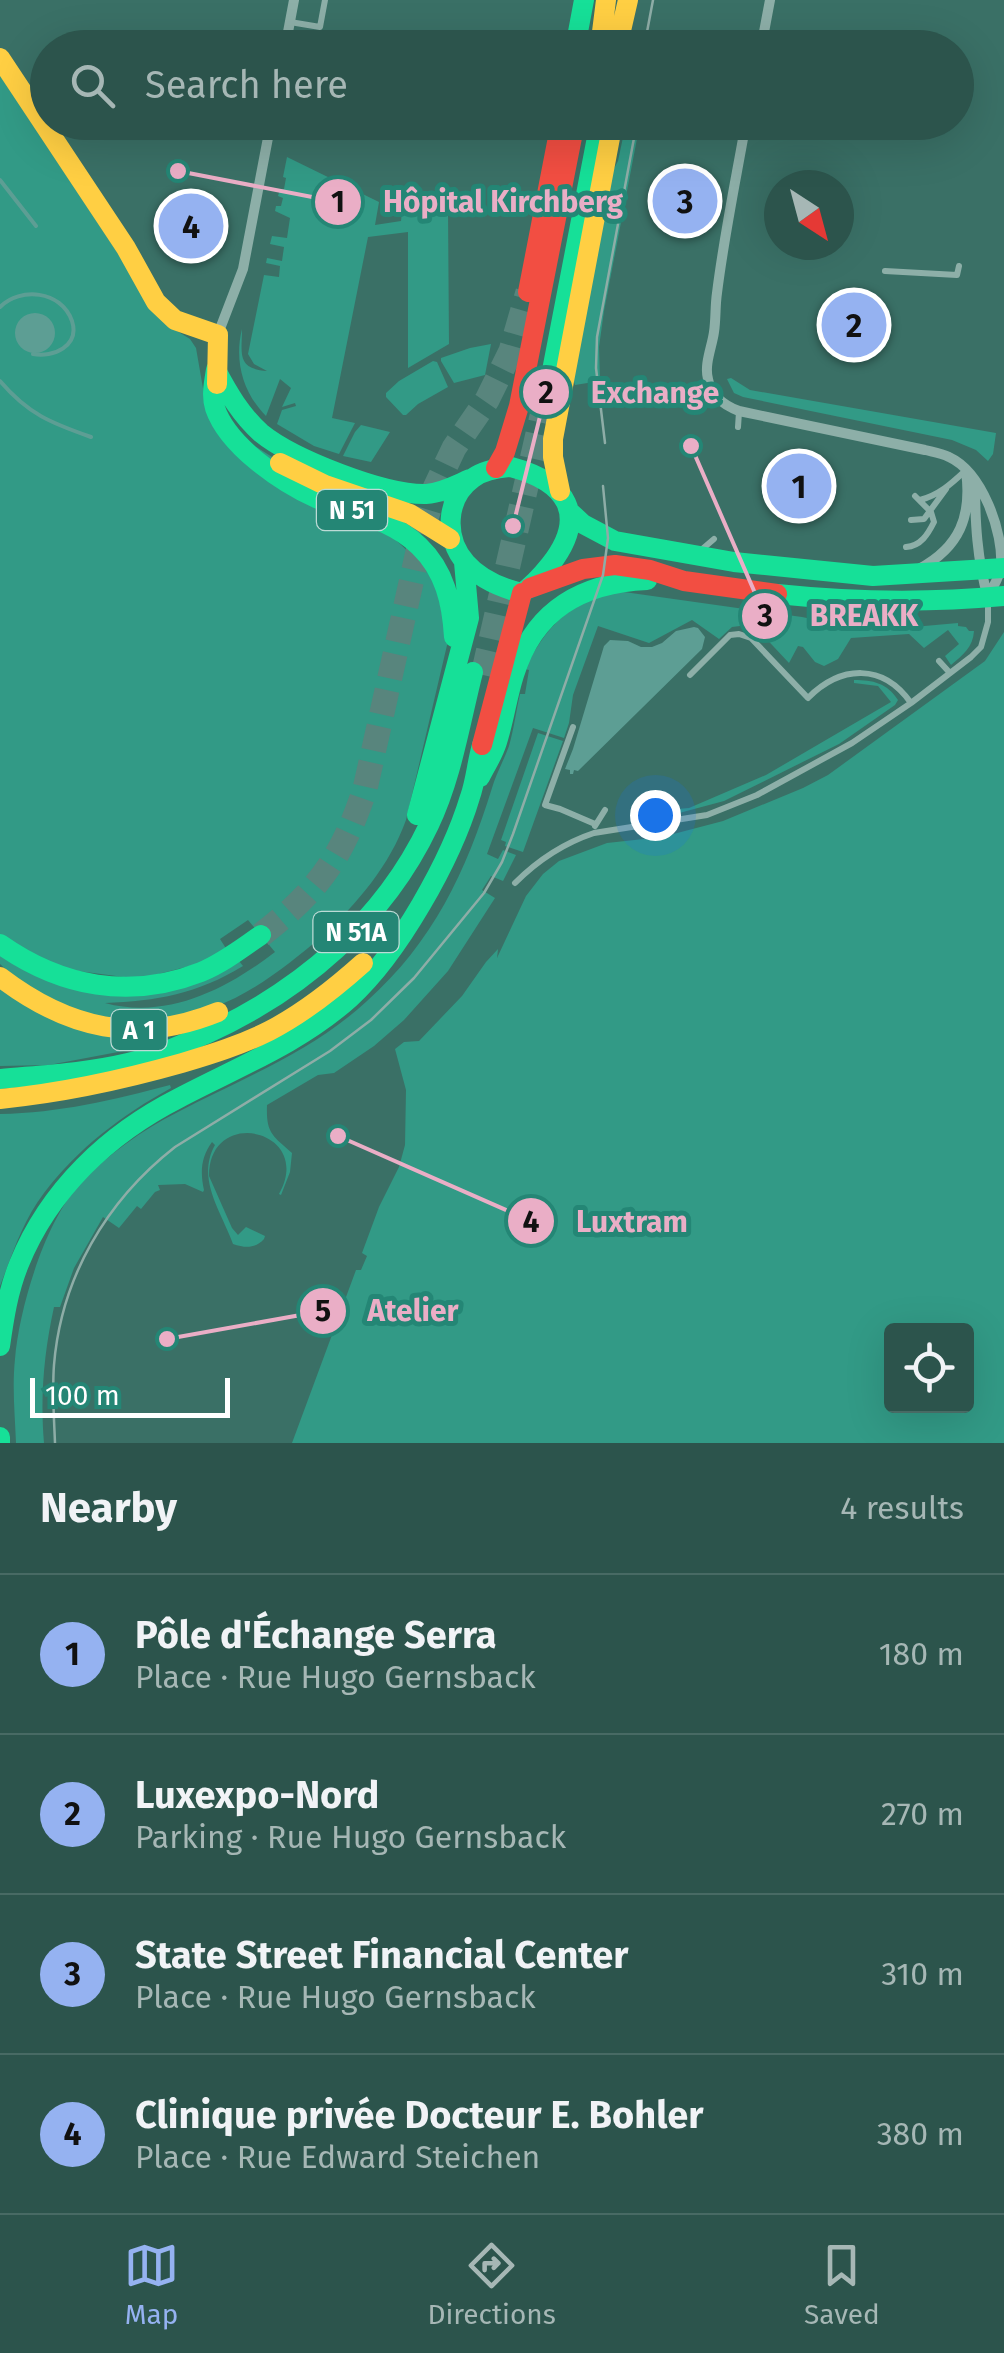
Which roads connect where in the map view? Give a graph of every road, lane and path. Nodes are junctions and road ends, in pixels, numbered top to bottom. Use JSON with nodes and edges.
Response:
{"nodes":[{"id":1,"x":294,"y":0,"type":"edge"},
{"id":2,"x":325,"y":0,"type":"edge"},
{"id":3,"x":584,"y":0,"type":"edge"},
{"id":4,"x":604,"y":0,"type":"edge"},
{"id":5,"x":629,"y":0,"type":"edge"},
{"id":6,"x":770,"y":0,"type":"edge"},
{"id":7,"x":290,"y":22,"type":"junction"},
{"id":8,"x":288,"y":30,"type":"edge"},
{"id":9,"x":578,"y":30,"type":"edge"},
{"id":10,"x":596,"y":30,"type":"edge"},
{"id":11,"x":602,"y":30,"type":"edge"},
{"id":12,"x":621,"y":30,"type":"edge"},
{"id":13,"x":626,"y":30,"type":"edge"},
{"id":14,"x":764,"y":30,"type":"edge"},
{"id":15,"x":0,"y":58,"type":"edge"},
{"id":16,"x":30,"y":104,"type":"edge"},
{"id":17,"x":54,"y":140,"type":"edge"},
{"id":18,"x":268,"y":140,"type":"edge"},
{"id":19,"x":558,"y":140,"type":"edge"},
{"id":20,"x":572,"y":140,"type":"edge"},
{"id":21,"x":586,"y":140,"type":"edge"},
{"id":22,"x":596,"y":140,"type":"edge"},
{"id":23,"x":610,"y":140,"type":"edge"},
{"id":24,"x":743,"y":140,"type":"edge"},
{"id":25,"x":959,"y":266,"type":"dead end"},
{"id":26,"x":885,"y":271,"type":"dead end"},
{"id":27,"x":528,"y":292,"type":"tunnel mouth"},
{"id":28,"x":218,"y":335,"type":"junction"},
{"id":29,"x":216,"y":370,"type":"junction"},
{"id":30,"x":738,"y":410,"type":"junction"},
{"id":31,"x":738,"y":427,"type":"dead end"},
{"id":32,"x":496,"y":468,"type":"junction"},
{"id":33,"x":966,"y":470,"type":"junction"},
{"id":34,"x":470,"y":479,"type":"junction"},
{"id":35,"x":975,"y":480,"type":"junction"},
{"id":36,"x":947,"y":488,"type":"junction"},
{"id":37,"x":560,"y":492,"type":"junction"},
{"id":38,"x":570,"y":512,"type":"junction"},
{"id":39,"x":931,"y":512,"type":"junction"},
{"id":40,"x":911,"y":520,"type":"dead end"},
{"id":41,"x":714,"y":539,"type":"dead end"},
{"id":42,"x":450,"y":540,"type":"junction"},
{"id":43,"x":906,"y":548,"type":"dead end"},
{"id":44,"x":694,"y":556,"type":"junction"},
{"id":45,"x":464,"y":562,"type":"junction"},
{"id":46,"x":997,"y":568,"type":"edge"},
{"id":47,"x":905,"y":575,"type":"junction"},
{"id":48,"x":684,"y":581,"type":"junction"},
{"id":49,"x":526,"y":591,"type":"junction"},
{"id":50,"x":996,"y":597,"type":"edge"},
{"id":51,"x":939,"y":661,"type":"dead end"},
{"id":52,"x":470,"y":673,"type":"junction"},
{"id":53,"x":950,"y":674,"type":"junction"},
{"id":54,"x":690,"y":675,"type":"dead end"},
{"id":55,"x":911,"y":703,"type":"junction"},
{"id":56,"x":573,"y":727,"type":"dead end"},
{"id":57,"x":472,"y":791,"type":"junction"},
{"id":58,"x":604,"y":810,"type":"dead end"},
{"id":59,"x":594,"y":829,"type":"junction"},
{"id":60,"x":515,"y":883,"type":"dead end"},
{"id":61,"x":414,"y":914,"type":"junction"},
{"id":62,"x":260,"y":935,"type":"tunnel mouth"},
{"id":63,"x":0,"y":944,"type":"edge"},
{"id":64,"x":0,"y":977,"type":"edge"},
{"id":65,"x":279,"y":978,"type":"junction"},
{"id":66,"x":103,"y":1066,"type":"junction"},
{"id":67,"x":163,"y":1068,"type":"junction"},
{"id":68,"x":0,"y":1079,"type":"edge"},
{"id":69,"x":0,"y":1100,"type":"edge"},
{"id":70,"x":0,"y":1346,"type":"edge"}],
"edges":[{"from":1,"to":7,"type":"street"},
{"from":2,"to":7,"type":"lane"},
{"from":3,"to":9,"type":"main road"},
{"from":4,"to":10,"type":"main road"},
{"from":4,"to":11,"type":"main road"},
{"from":5,"to":12,"type":"main road"},
{"from":5,"to":13,"type":"main road"},
{"from":6,"to":14,"type":"street"},
{"from":7,"to":8,"type":"street"},
{"from":15,"to":16,"type":"main road"},
{"from":17,"to":28,"type":"main road"},
{"from":18,"to":28,"type":"street"},
{"from":19,"to":27,"type":"main road"},
{"from":20,"to":32,"type":"main road"},
{"from":21,"to":22,"type":"main road"},
{"from":23,"to":37,"type":"main road"},
{"from":24,"to":30,"type":"street"},
{"from":25,"to":26,"type":"lane"},
{"from":28,"to":29,"type":"main road"},
{"from":29,"to":34,"type":"main road"},
{"from":29,"to":42,"type":"main road"},
{"from":29,"to":52,"type":"main road","number":"N 51"},
{"from":30,"to":31,"type":"lane"},
{"from":30,"to":33,"type":"street"},
{"from":32,"to":34,"type":"main road"},
{"from":32,"to":37,"type":"main road"},
{"from":33,"to":35,"type":"street"},
{"from":33,"to":36,"type":"lane"},
{"from":33,"to":47,"type":"street"},
{"from":34,"to":42,"type":"main road"},
{"from":35,"to":46,"type":"street"},
{"from":35,"to":46,"type":"street"},
{"from":36,"to":39,"type":"lane"},
{"from":36,"to":39,"type":"lane"},
{"from":37,"to":38,"type":"main road"},
{"from":38,"to":44,"type":"main road"},
{"from":38,"to":49,"type":"main road"},
{"from":39,"to":40,"type":"lane"},
{"from":39,"to":43,"type":"lane"},
{"from":41,"to":44,"type":"lane"},
{"from":42,"to":45,"type":"main road","number":"N 51"},
{"from":44,"to":47,"type":"main road"},
{"from":45,"to":49,"type":"main road","number":"N 51"},
{"from":45,"to":52,"type":"main road","number":"N 51"},
{"from":46,"to":47,"type":"main road"},
{"from":46,"to":50,"type":"street"},
{"from":46,"to":50,"type":"street"},
{"from":48,"to":49,"type":"main road"},
{"from":48,"to":50,"type":"main road"},
{"from":48,"to":57,"type":"main road"},
{"from":49,"to":57,"type":"main road"},
{"from":50,"to":53,"type":"lane"},
{"from":51,"to":53,"type":"lane"},
{"from":52,"to":65,"type":"main road","number":"N 51"},
{"from":52,"to":66,"type":"main road","number":"N 51A"},
{"from":52,"to":67,"type":"main road","number":"N 51A"},
{"from":53,"to":55,"type":"lane"},
{"from":54,"to":55,"type":"lane"},
{"from":55,"to":59,"type":"lane"},
{"from":56,"to":59,"type":"lane"},
{"from":57,"to":61,"type":"main road"},
{"from":58,"to":59,"type":"lane"},
{"from":59,"to":60,"type":"lane"},
{"from":61,"to":67,"type":"main road"},
{"from":61,"to":70,"type":"main road"},
{"from":62,"to":63,"type":"main road","number":"A 1"},
{"from":64,"to":65,"type":"main road","number":"A 1"},
{"from":65,"to":66,"type":"main road","number":"N 51"},
{"from":66,"to":68,"type":"main road"},
{"from":67,"to":69,"type":"main road"}]}
